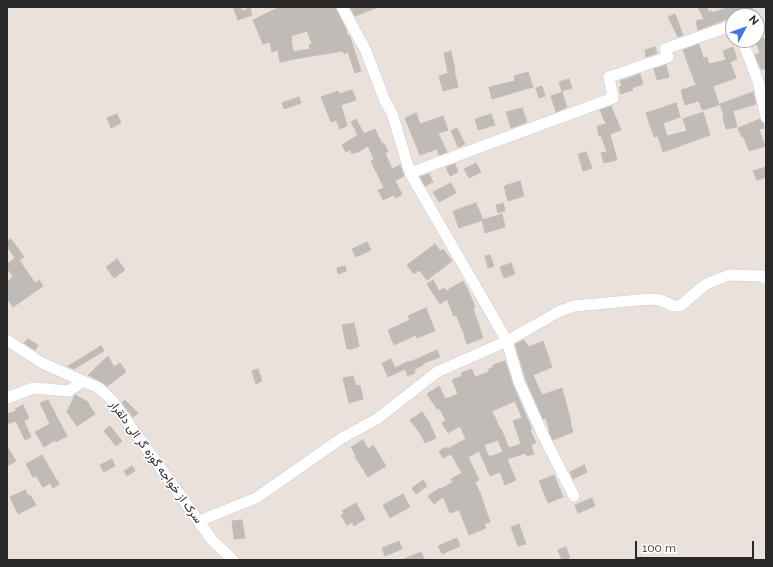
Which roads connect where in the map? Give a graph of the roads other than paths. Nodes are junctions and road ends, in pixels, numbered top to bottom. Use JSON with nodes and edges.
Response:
{"nodes":[{"id":1,"x":342,"y":7,"type":"edge"},
{"id":2,"x":725,"y":28,"type":"edge"},
{"id":3,"x":746,"y":48,"type":"edge"},
{"id":4,"x":762,"y":79,"type":"edge"},
{"id":5,"x":766,"y":117,"type":"edge"},
{"id":6,"x":410,"y":173,"type":"junction"},
{"id":7,"x":766,"y":278,"type":"edge"},
{"id":8,"x":7,"y":340,"type":"edge"},
{"id":9,"x":507,"y":341,"type":"junction"},
{"id":10,"x":83,"y":381,"type":"junction"},
{"id":11,"x":7,"y":398,"type":"edge"},
{"id":12,"x":574,"y":496,"type":"dead end"},
{"id":13,"x":199,"y":521,"type":"junction"},
{"id":14,"x":233,"y":560,"type":"edge"}],
"edges":[{"from":1,"to":6,"type":"street"},
{"from":2,"to":6,"type":"street"},
{"from":3,"to":4,"type":"street"},
{"from":4,"to":5,"type":"street"},
{"from":6,"to":9,"type":"street"},
{"from":7,"to":9,"type":"street"},
{"from":8,"to":10,"type":"street","name":"سرک از خواجه گوزه گر الی دلقرار"},
{"from":9,"to":12,"type":"street"},
{"from":9,"to":13,"type":"street"},
{"from":10,"to":11,"type":"street"},
{"from":10,"to":13,"type":"street","name":"سرک از خواجه گوزه گر الی دلقرار"},
{"from":13,"to":14,"type":"street","name":"سرک از خواجه گوزه گر الی دلقرار"}]}
